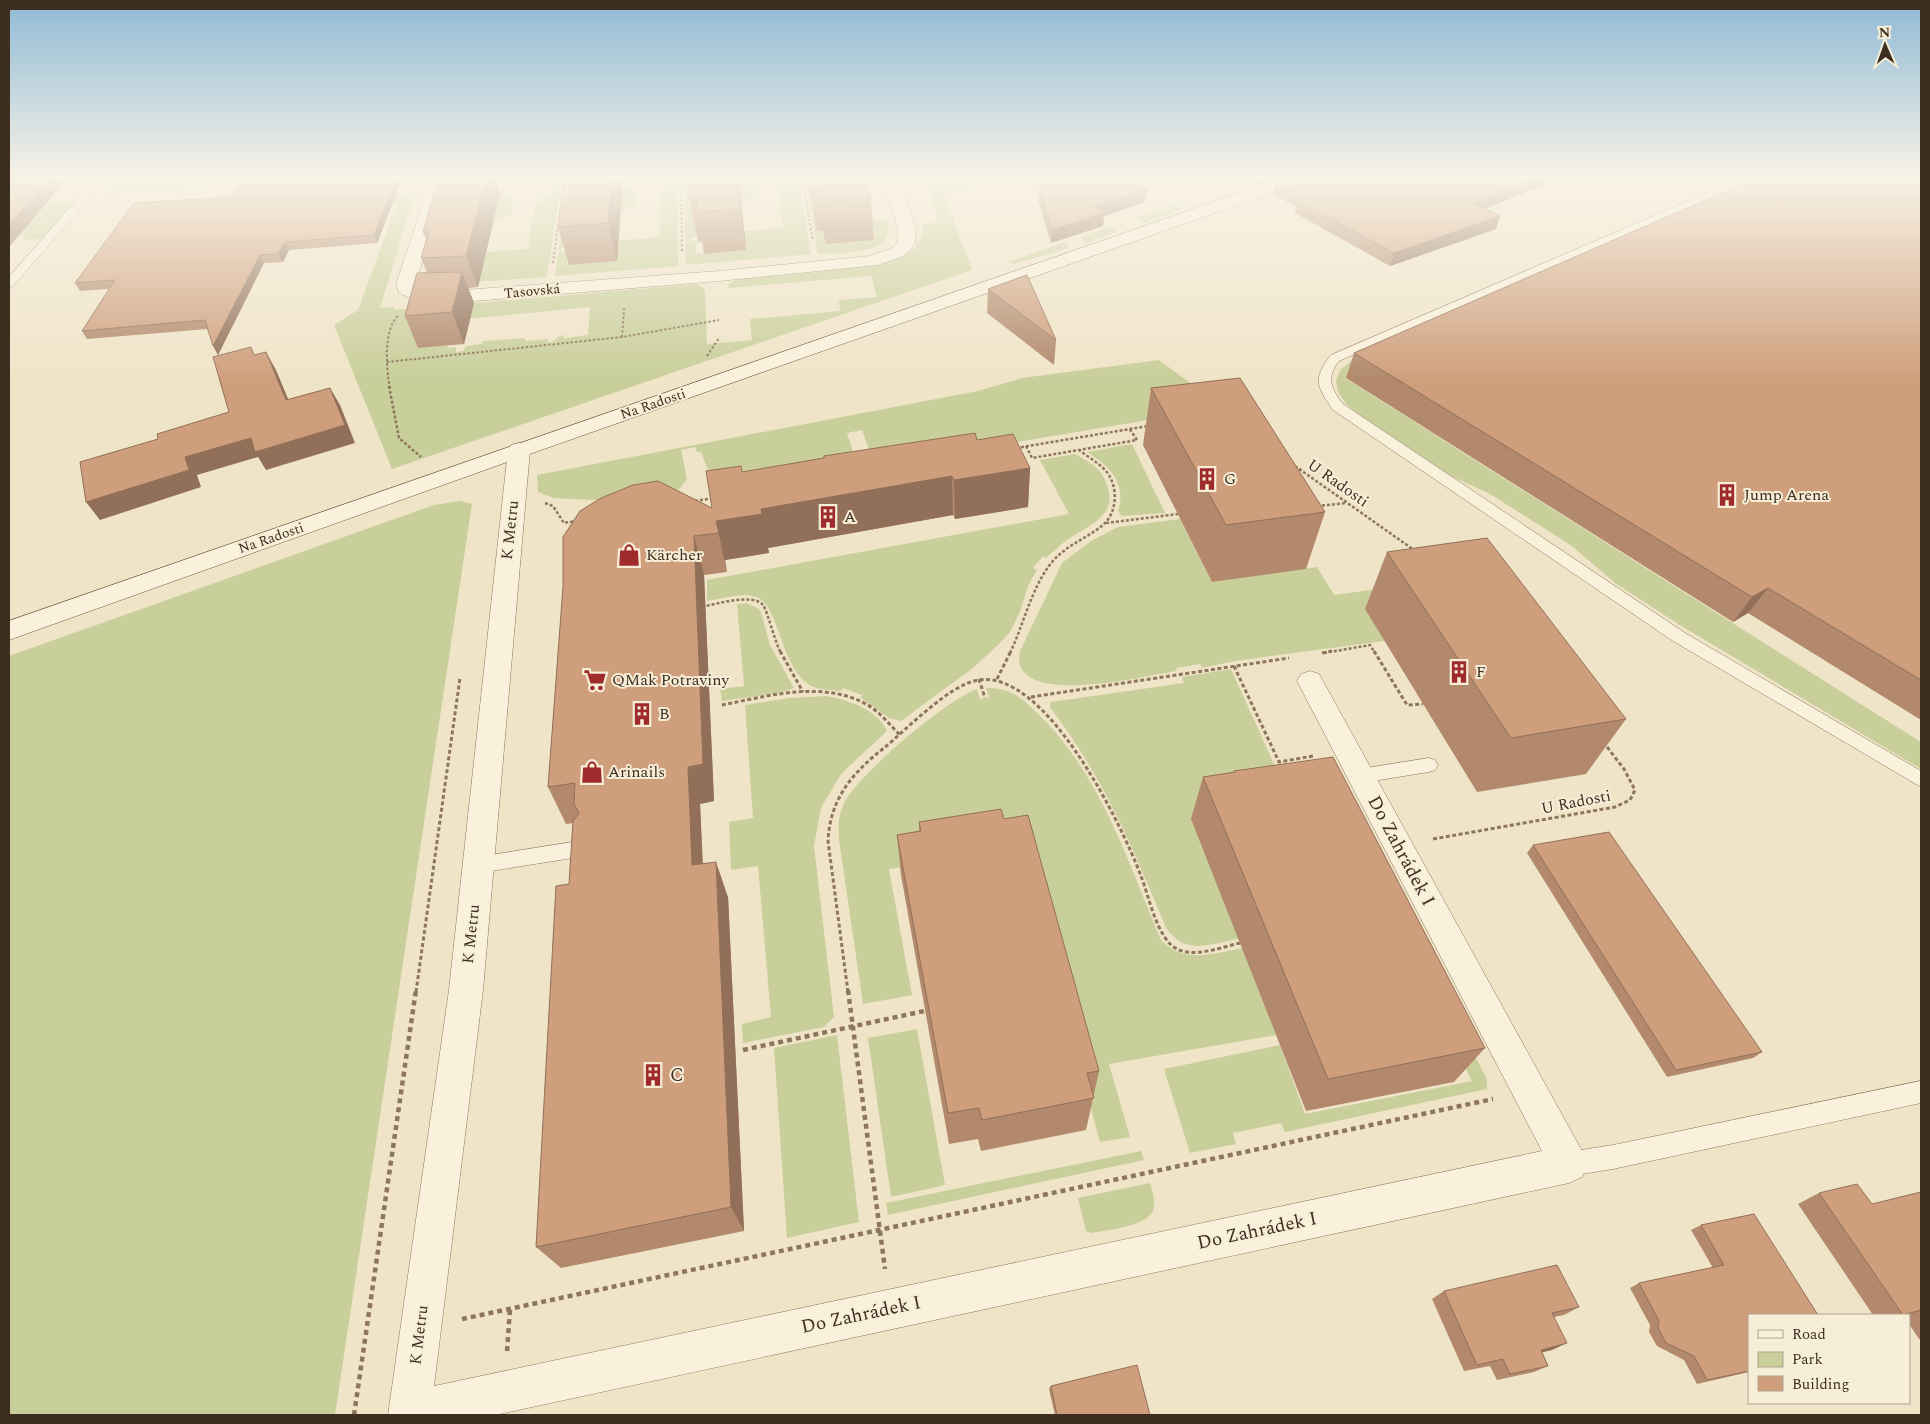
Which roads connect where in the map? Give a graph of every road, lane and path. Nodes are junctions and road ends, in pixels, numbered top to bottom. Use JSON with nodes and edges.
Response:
{"nodes":[{"id":1,"x":43,"y":245,"type":"edge"},
{"id":2,"x":417,"y":245,"type":"edge"},
{"id":3,"x":555,"y":245,"type":"edge"},
{"id":4,"x":682,"y":245,"type":"edge"},
{"id":5,"x":904,"y":245,"type":"edge"},
{"id":6,"x":1107,"y":245,"type":"edge"},
{"id":7,"x":1595,"y":245,"type":"edge"},
{"id":8,"x":682,"y":258,"type":"dead end"},
{"id":9,"x":552,"y":268,"type":"dead end"},
{"id":10,"x":9,"y":284,"type":"edge"},
{"id":11,"x":624,"y":300,"type":"dead end"},
{"id":12,"x":400,"y":314,"type":"dead end"},
{"id":13,"x":719,"y":320,"type":"dead end"},
{"id":14,"x":622,"y":337,"type":"junction"},
{"id":15,"x":719,"y":338,"type":"dead end"},
{"id":16,"x":705,"y":358,"type":"dead end"},
{"id":17,"x":387,"y":362,"type":"junction"},
{"id":18,"x":1156,"y":424,"type":"edge"},
{"id":19,"x":1129,"y":428,"type":"junction"},
{"id":20,"x":1026,"y":446,"type":"junction"},
{"id":21,"x":1006,"y":449,"type":"edge"},
{"id":22,"x":519,"y":450,"type":"junction"},
{"id":23,"x":1079,"y":450,"type":"junction"},
{"id":24,"x":424,"y":459,"type":"dead end"},
{"id":25,"x":1292,"y":464,"type":"edge"},
{"id":26,"x":721,"y":497,"type":"edge"},
{"id":27,"x":541,"y":501,"type":"dead end"},
{"id":28,"x":692,"y":502,"type":"edge"},
{"id":29,"x":1346,"y":502,"type":"junction"},
{"id":30,"x":1310,"y":508,"type":"edge"},
{"id":31,"x":1178,"y":514,"type":"dead end"},
{"id":32,"x":584,"y":520,"type":"edge"},
{"id":33,"x":1105,"y":523,"type":"junction"},
{"id":34,"x":1419,"y":554,"type":"edge"},
{"id":35,"x":700,"y":598,"type":"dead end"},
{"id":36,"x":9,"y":631,"type":"edge"},
{"id":37,"x":1305,"y":664,"type":"junction"},
{"id":38,"x":1234,"y":666,"type":"junction"},
{"id":39,"x":460,"y":675,"type":"dead end"},
{"id":40,"x":979,"y":679,"type":"junction"},
{"id":41,"x":997,"y":679,"type":"junction"},
{"id":42,"x":803,"y":692,"type":"junction"},
{"id":43,"x":985,"y":698,"type":"dead end"},
{"id":44,"x":1030,"y":698,"type":"junction"},
{"id":45,"x":1423,"y":704,"type":"dead end"},
{"id":46,"x":722,"y":705,"type":"dead end"},
{"id":47,"x":900,"y":735,"type":"junction"},
{"id":48,"x":1601,"y":739,"type":"edge"},
{"id":49,"x":1275,"y":754,"type":"dead end"},
{"id":50,"x":1429,"y":765,"type":"dead end"},
{"id":51,"x":1360,"y":776,"type":"junction"},
{"id":52,"x":1921,"y":780,"type":"edge"},
{"id":53,"x":1398,"y":845,"type":"junction"},
{"id":54,"x":585,"y":848,"type":"edge"},
{"id":55,"x":478,"y":865,"type":"junction"},
{"id":56,"x":1240,"y":943,"type":"dead end"},
{"id":57,"x":932,"y":1010,"type":"edge"},
{"id":58,"x":851,"y":1027,"type":"junction"},
{"id":59,"x":743,"y":1050,"type":"dead end"},
{"id":60,"x":1921,"y":1092,"type":"edge"},
{"id":61,"x":1504,"y":1097,"type":"dead end"},
{"id":62,"x":1570,"y":1164,"type":"junction"},
{"id":63,"x":879,"y":1228,"type":"junction"},
{"id":64,"x":420,"y":1327,"type":"junction"},
{"id":65,"x":409,"y":1414,"type":"edge"},
{"id":66,"x":354,"y":1415,"type":"edge"}],
"edges":[{"from":1,"to":10,"type":"lane"},
{"from":2,"to":5,"type":"street","name":"Tasovská"},
{"from":3,"to":9,"type":"path"},
{"from":4,"to":8,"type":"path"},
{"from":6,"to":22,"type":"street","name":"Na Radosti"},
{"from":7,"to":52,"type":"lane"},
{"from":11,"to":14,"type":"path"},
{"from":12,"to":17,"type":"path"},
{"from":13,"to":14,"type":"path"},
{"from":14,"to":17,"type":"path"},
{"from":15,"to":16,"type":"path"},
{"from":17,"to":24,"type":"path"},
{"from":18,"to":19,"type":"path"},
{"from":19,"to":20,"type":"path"},
{"from":19,"to":23,"type":"path"},
{"from":20,"to":21,"type":"path"},
{"from":20,"to":23,"type":"path"},
{"from":22,"to":36,"type":"street","name":"Na Radosti"},
{"from":22,"to":55,"type":"street","name":"K Metru"},
{"from":23,"to":33,"type":"path"},
{"from":25,"to":29,"type":"path","name":"U Radosti"},
{"from":26,"to":28,"type":"path"},
{"from":27,"to":32,"type":"path"},
{"from":29,"to":30,"type":"path"},
{"from":29,"to":34,"type":"path","name":"U Radosti"},
{"from":31,"to":33,"type":"path"},
{"from":33,"to":41,"type":"path"},
{"from":35,"to":42,"type":"path"},
{"from":37,"to":38,"type":"path"},
{"from":37,"to":45,"type":"path"},
{"from":37,"to":51,"type":"street","name":"Do Zahrádek I"},
{"from":38,"to":44,"type":"path"},
{"from":38,"to":49,"type":"path"},
{"from":39,"to":66,"type":"path"},
{"from":40,"to":41,"type":"path"},
{"from":40,"to":43,"type":"path"},
{"from":40,"to":47,"type":"path"},
{"from":41,"to":44,"type":"path"},
{"from":42,"to":46,"type":"path"},
{"from":42,"to":47,"type":"path"},
{"from":44,"to":56,"type":"path"},
{"from":47,"to":58,"type":"path"},
{"from":48,"to":53,"type":"path","name":"U Radosti"},
{"from":50,"to":51,"type":"lane"},
{"from":51,"to":53,"type":"street","name":"Do Zahrádek I"},
{"from":53,"to":62,"type":"street","name":"Do Zahrádek I"},
{"from":54,"to":55,"type":"lane"},
{"from":55,"to":64,"type":"street","name":"K Metru"},
{"from":57,"to":58,"type":"path"},
{"from":58,"to":59,"type":"path"},
{"from":58,"to":63,"type":"path"},
{"from":60,"to":62,"type":"lane"},
{"from":61,"to":63,"type":"path"},
{"from":62,"to":65,"type":"street","name":"Do Zahrádek I"},
{"from":63,"to":64,"type":"path"},
{"from":64,"to":65,"type":"street","name":"K Metru"}]}
